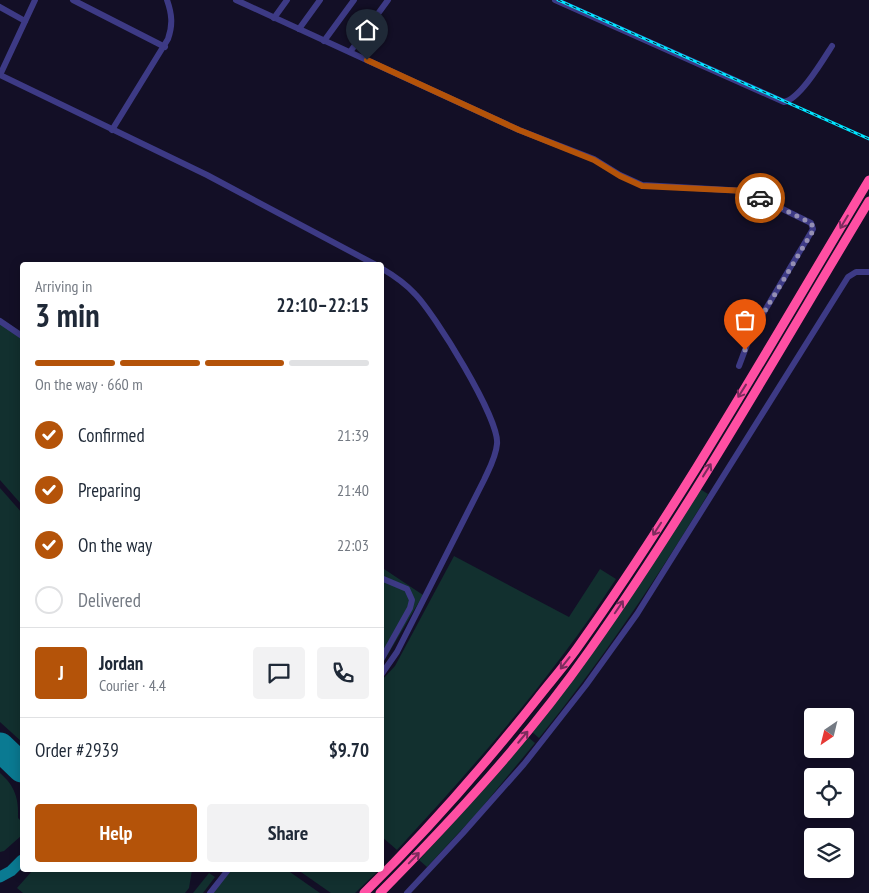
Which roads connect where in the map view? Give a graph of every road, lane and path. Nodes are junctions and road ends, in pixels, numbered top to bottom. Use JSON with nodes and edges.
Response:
{"nodes":[{"id":1,"x":35,"y":0,"type":"edge"},
{"id":2,"x":73,"y":0,"type":"edge"},
{"id":3,"x":167,"y":0,"type":"edge"},
{"id":4,"x":236,"y":0,"type":"edge"},
{"id":5,"x":287,"y":0,"type":"edge"},
{"id":6,"x":320,"y":0,"type":"edge"},
{"id":7,"x":354,"y":0,"type":"edge"},
{"id":8,"x":388,"y":0,"type":"edge"},
{"id":9,"x":554,"y":0,"type":"edge"},
{"id":10,"x":250,"y":3,"type":"edge"},
{"id":11,"x":0,"y":8,"type":"edge"},
{"id":12,"x":274,"y":18,"type":"junction"},
{"id":13,"x":25,"y":21,"type":"junction"},
{"id":14,"x":299,"y":29,"type":"junction"},
{"id":15,"x":324,"y":41,"type":"junction"},
{"id":16,"x":832,"y":46,"type":"dead end"},
{"id":17,"x":165,"y":47,"type":"junction"},
{"id":18,"x":350,"y":52,"type":"junction"},
{"id":19,"x":0,"y":75,"type":"edge"},
{"id":20,"x":112,"y":130,"type":"junction"},
{"id":21,"x":869,"y":180,"type":"edge"},
{"id":22,"x":869,"y":201,"type":"edge"},
{"id":23,"x":370,"y":262,"type":"edge"},
{"id":24,"x":384,"y":270,"type":"edge"},
{"id":25,"x":869,"y":272,"type":"edge"},
{"id":26,"x":0,"y":322,"type":"edge"},
{"id":27,"x":20,"y":335,"type":"edge"},
{"id":28,"x":739,"y":366,"type":"dead end"},
{"id":29,"x":384,"y":579,"type":"edge"},
{"id":30,"x":384,"y":655,"type":"edge"},
{"id":31,"x":384,"y":671,"type":"edge"},
{"id":32,"x":226,"y":872,"type":"edge"},
{"id":33,"x":210,"y":893,"type":"edge"},
{"id":34,"x":364,"y":893,"type":"edge"},
{"id":35,"x":380,"y":893,"type":"edge"},
{"id":36,"x":407,"y":893,"type":"edge"}],
"edges":[{"from":1,"to":13,"type":"street"},
{"from":2,"to":17,"type":"street"},
{"from":3,"to":17,"type":"street"},
{"from":4,"to":10,"type":"street"},
{"from":5,"to":12,"type":"street"},
{"from":6,"to":14,"type":"street"},
{"from":7,"to":15,"type":"street"},
{"from":8,"to":18,"type":"street"},
{"from":9,"to":16,"type":"street"},
{"from":10,"to":12,"type":"street"},
{"from":11,"to":13,"type":"street"},
{"from":12,"to":14,"type":"street"},
{"from":13,"to":19,"type":"street"},
{"from":14,"to":15,"type":"street"},
{"from":15,"to":18,"type":"street"},
{"from":17,"to":20,"type":"street"},
{"from":18,"to":28,"type":"street"},
{"from":19,"to":20,"type":"street"},
{"from":20,"to":23,"type":"street"},
{"from":21,"to":34,"type":"highway","one_way":true},
{"from":35,"to":22,"type":"highway","one_way":true},
{"from":24,"to":31,"type":"street"},
{"from":25,"to":36,"type":"street"},
{"from":26,"to":27,"type":"street"},
{"from":29,"to":30,"type":"street"},
{"from":32,"to":33,"type":"street"}]}
